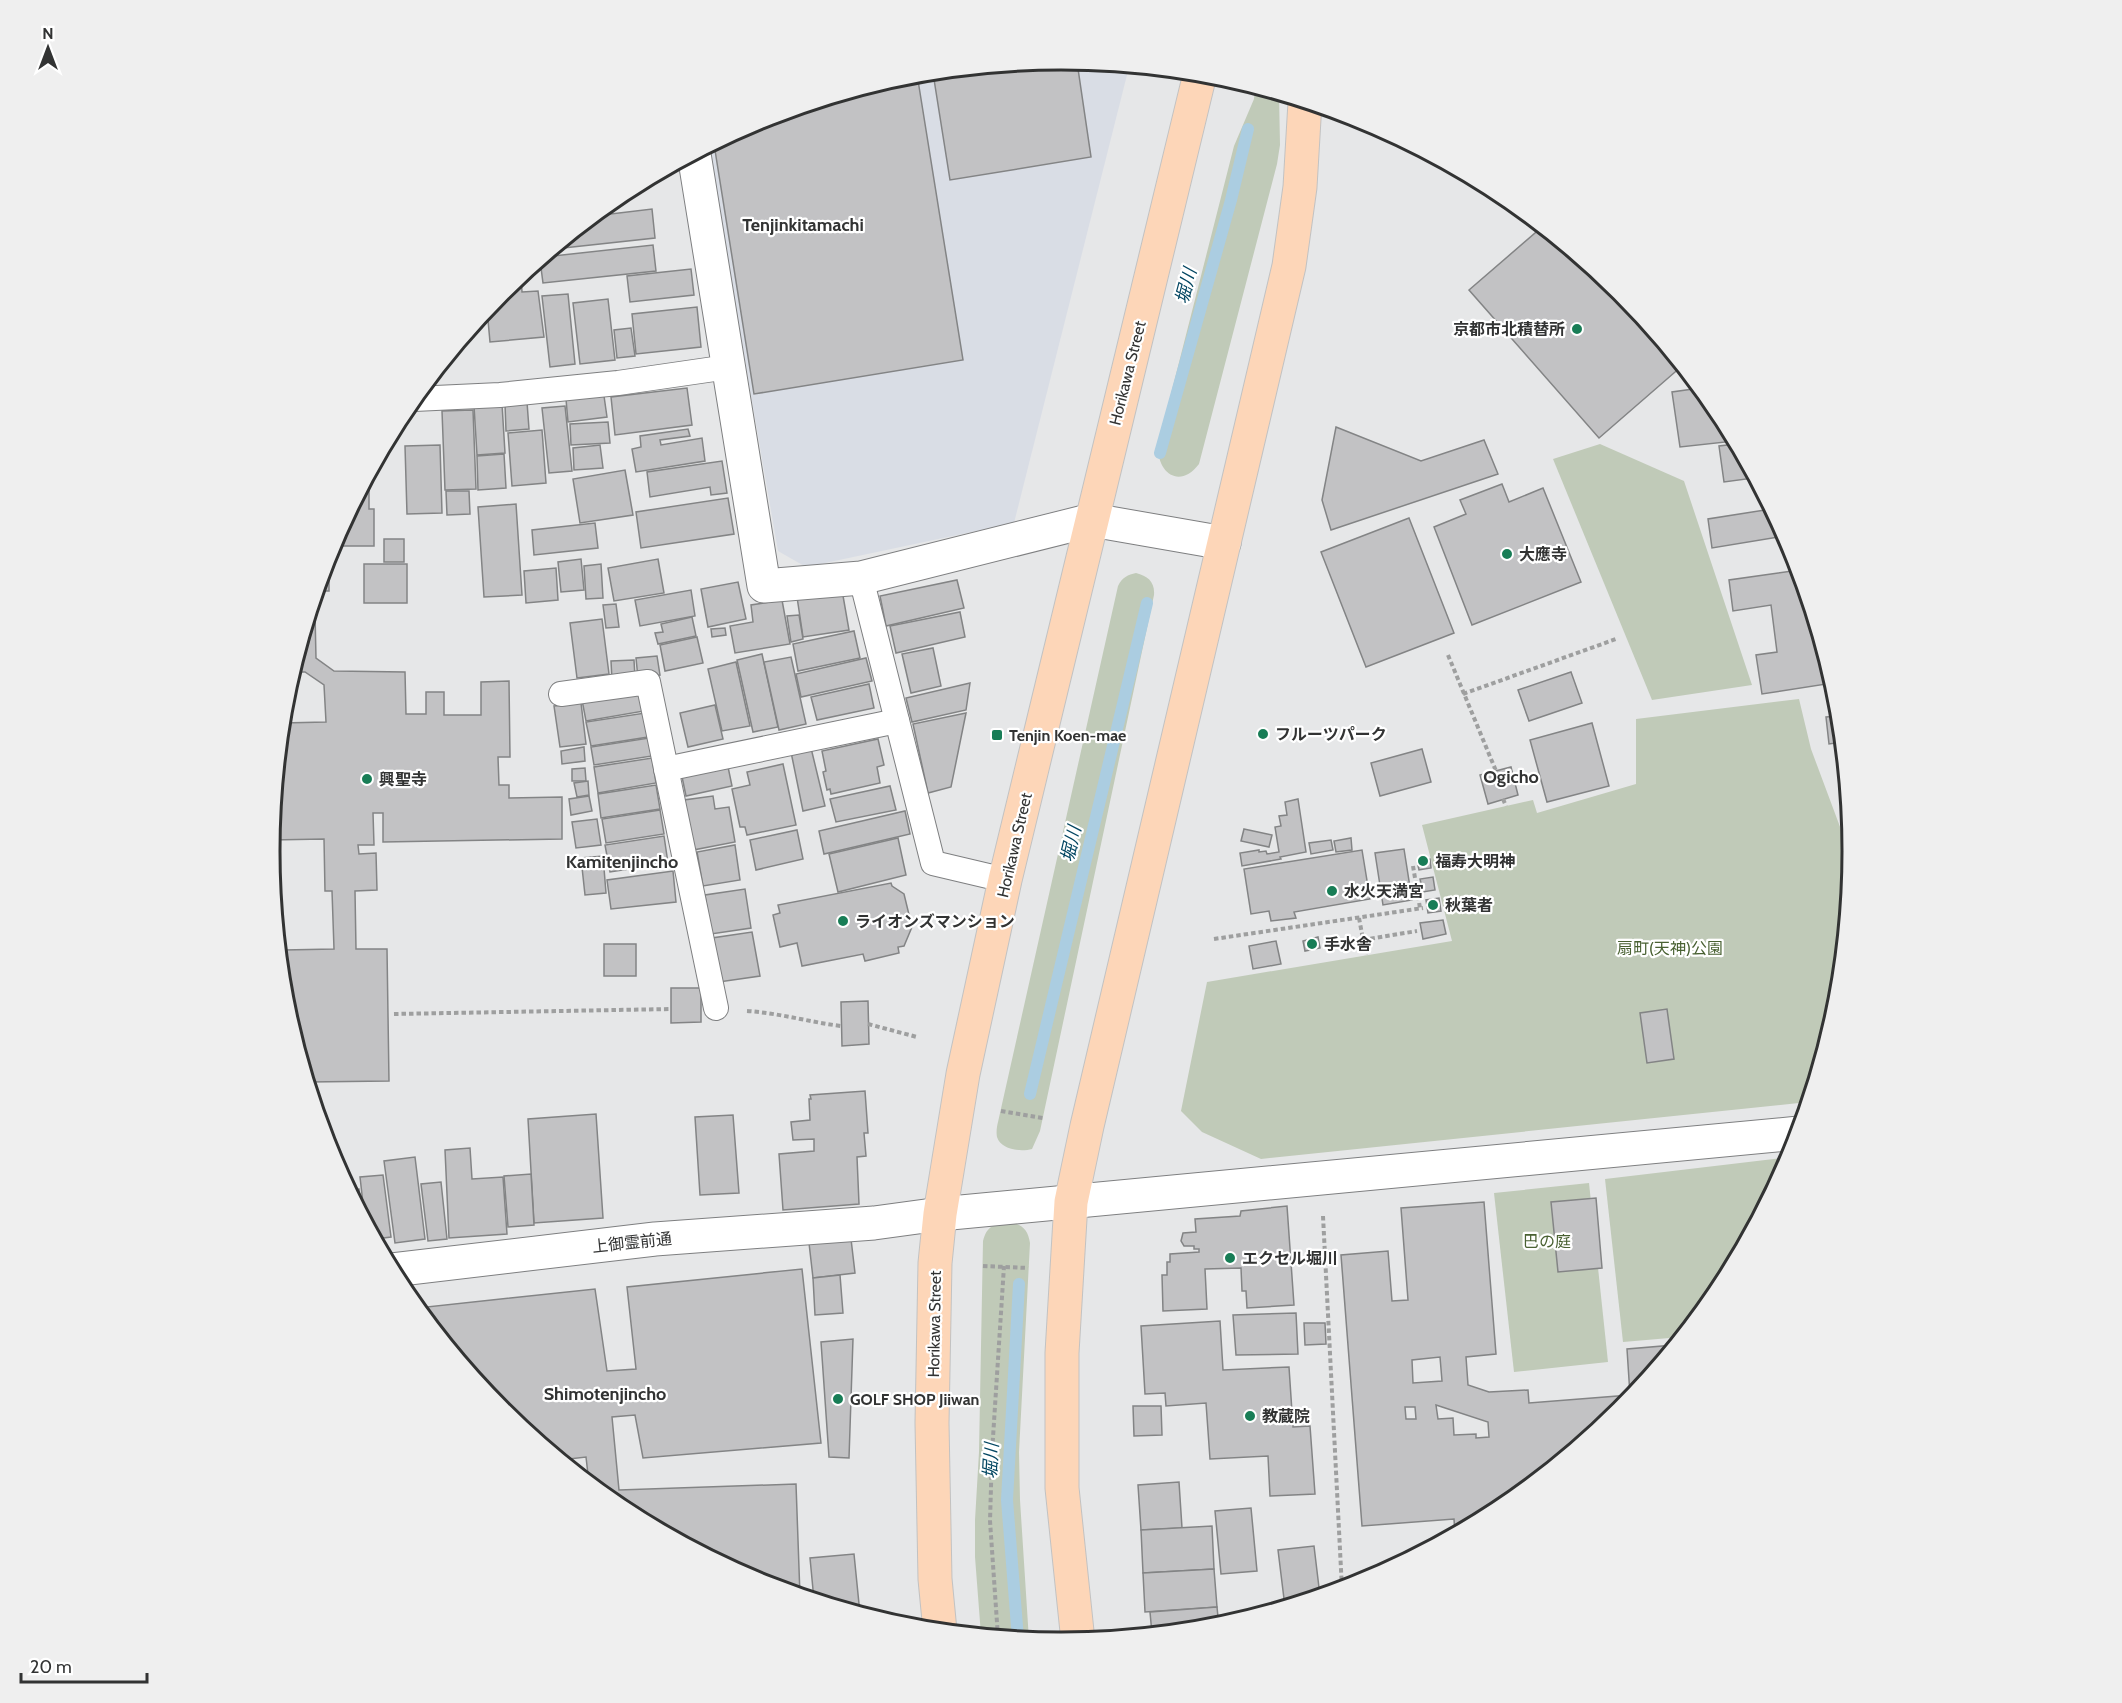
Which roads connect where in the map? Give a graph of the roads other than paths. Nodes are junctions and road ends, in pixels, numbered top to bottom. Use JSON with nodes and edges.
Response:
{"nodes":[{"id":1,"x":1198,"y":83,"type":"edge"},
{"id":2,"x":1305,"y":110,"type":"edge"},
{"id":3,"x":695,"y":162,"type":"edge"},
{"id":4,"x":728,"y":367,"type":"junction"},
{"id":5,"x":425,"y":398,"type":"edge"},
{"id":6,"x":1092,"y":520,"type":"junction"},
{"id":7,"x":1224,"y":543,"type":"junction"},
{"id":8,"x":861,"y":578,"type":"junction"},
{"id":9,"x":561,"y":694,"type":"dead end"},
{"id":10,"x":897,"y":721,"type":"junction"},
{"id":11,"x":666,"y":769,"type":"junction"},
{"id":12,"x":1005,"y":880,"type":"junction"},
{"id":13,"x":716,"y":1008,"type":"road end"},
{"id":14,"x":1789,"y":1134,"type":"edge"},
{"id":15,"x":1071,"y":1202,"type":"junction"},
{"id":16,"x":940,"y":1214,"type":"junction"},
{"id":17,"x":402,"y":1269,"type":"edge"},
{"id":18,"x":939,"y":1622,"type":"edge"},
{"id":19,"x":1077,"y":1632,"type":"edge"}],
"edges":[{"from":1,"to":6,"type":"main road","name":"Horikawa Street"},
{"from":2,"to":7,"type":"main road"},
{"from":3,"to":4,"type":"street"},
{"from":4,"to":5,"type":"lane"},
{"from":4,"to":8,"type":"street"},
{"from":6,"to":7,"type":"street"},
{"from":6,"to":8,"type":"street"},
{"from":6,"to":12,"type":"main road","name":"Horikawa Street"},
{"from":7,"to":15,"type":"main road"},
{"from":8,"to":10,"type":"lane"},
{"from":9,"to":11,"type":"lane"},
{"from":10,"to":11,"type":"lane"},
{"from":10,"to":12,"type":"lane"},
{"from":11,"to":13,"type":"lane"},
{"from":12,"to":16,"type":"main road","name":"Horikawa Street"},
{"from":14,"to":15,"type":"street","name":"上御霊前通"},
{"from":15,"to":16,"type":"street","name":"上御霊前通"},
{"from":15,"to":19,"type":"main road"},
{"from":16,"to":17,"type":"street","name":"上御霊前通"},
{"from":16,"to":18,"type":"main road","name":"Horikawa Street"}]}
